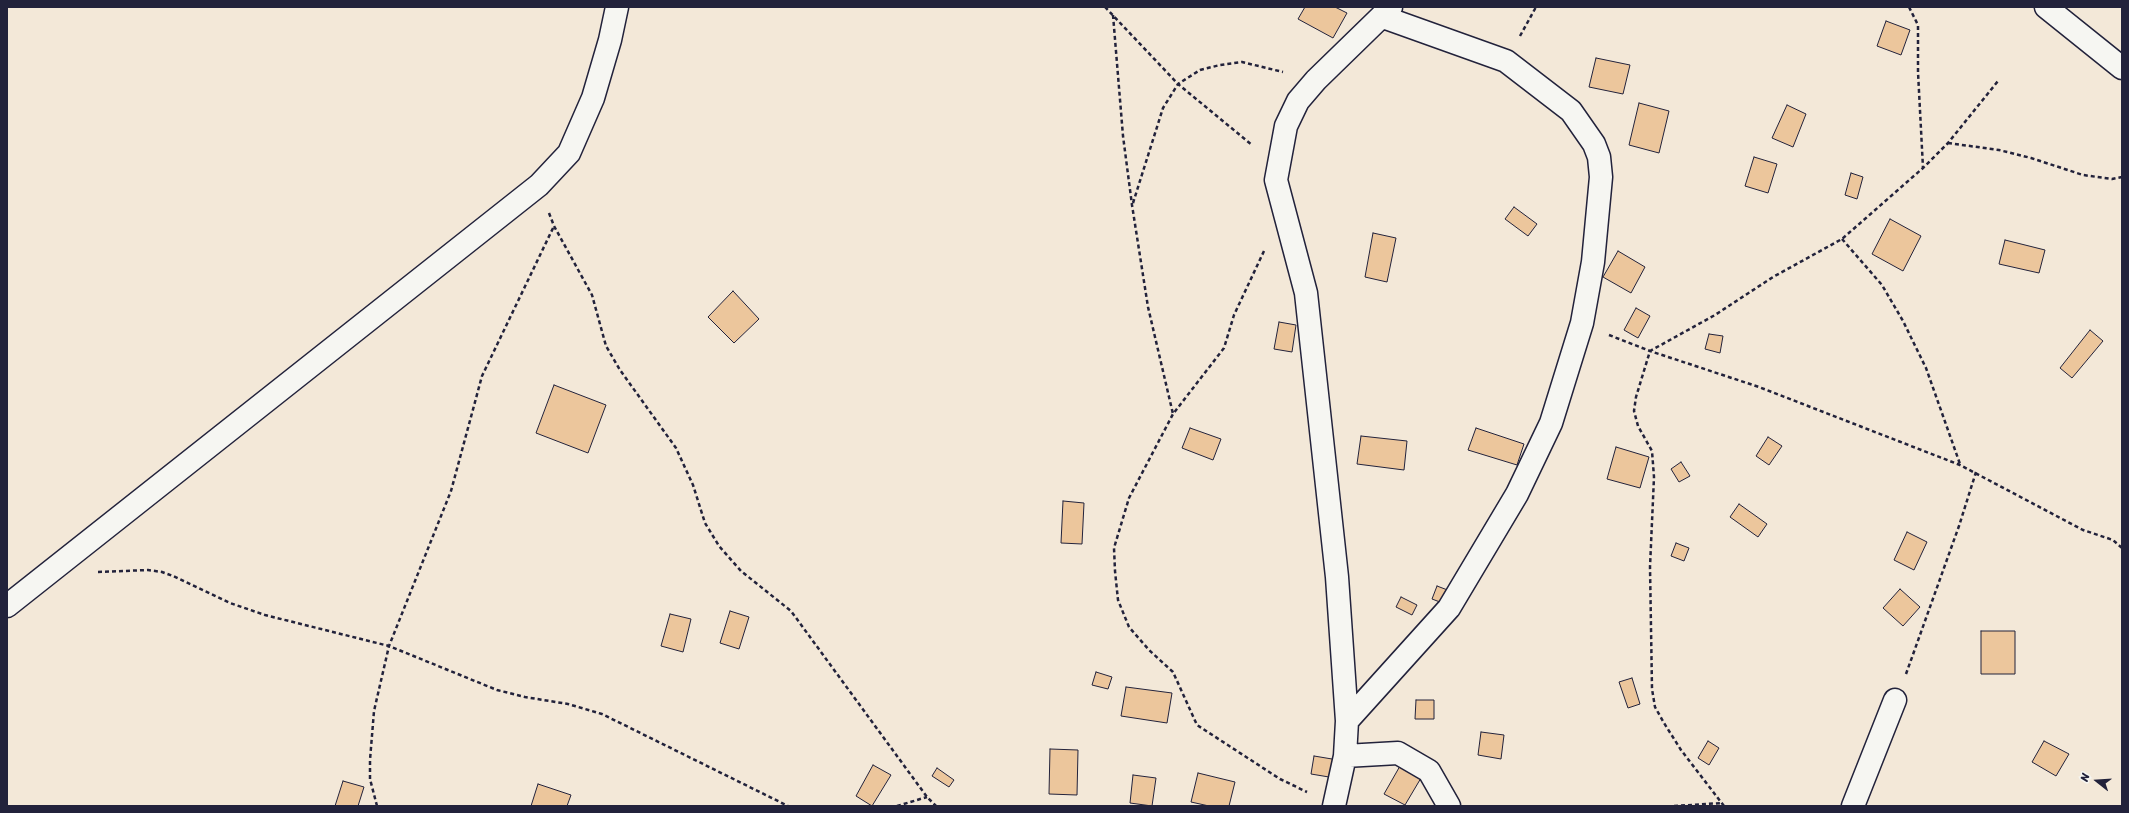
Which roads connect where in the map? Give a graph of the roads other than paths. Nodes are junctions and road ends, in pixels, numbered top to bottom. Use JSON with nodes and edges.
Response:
{"nodes":[{"id":1,"x":617,"y":7,"type":"edge"},
{"id":2,"x":2046,"y":7,"type":"edge"},
{"id":3,"x":1387,"y":12,"type":"edge"},
{"id":4,"x":2122,"y":68,"type":"edge"},
{"id":5,"x":7,"y":606,"type":"edge"},
{"id":6,"x":1895,"y":700,"type":"road end"},
{"id":7,"x":1347,"y":720,"type":"junction"},
{"id":8,"x":1346,"y":756,"type":"junction"},
{"id":9,"x":1334,"y":806,"type":"edge"},
{"id":10,"x":1449,"y":806,"type":"edge"},
{"id":11,"x":1853,"y":806,"type":"edge"}],
"edges":[{"from":1,"to":5,"type":"street"},
{"from":2,"to":4,"type":"street"},
{"from":3,"to":7,"type":"street"},
{"from":3,"to":7,"type":"street"},
{"from":6,"to":11,"type":"street"},
{"from":7,"to":8,"type":"street"},
{"from":8,"to":9,"type":"street"},
{"from":8,"to":10,"type":"street"}]}
